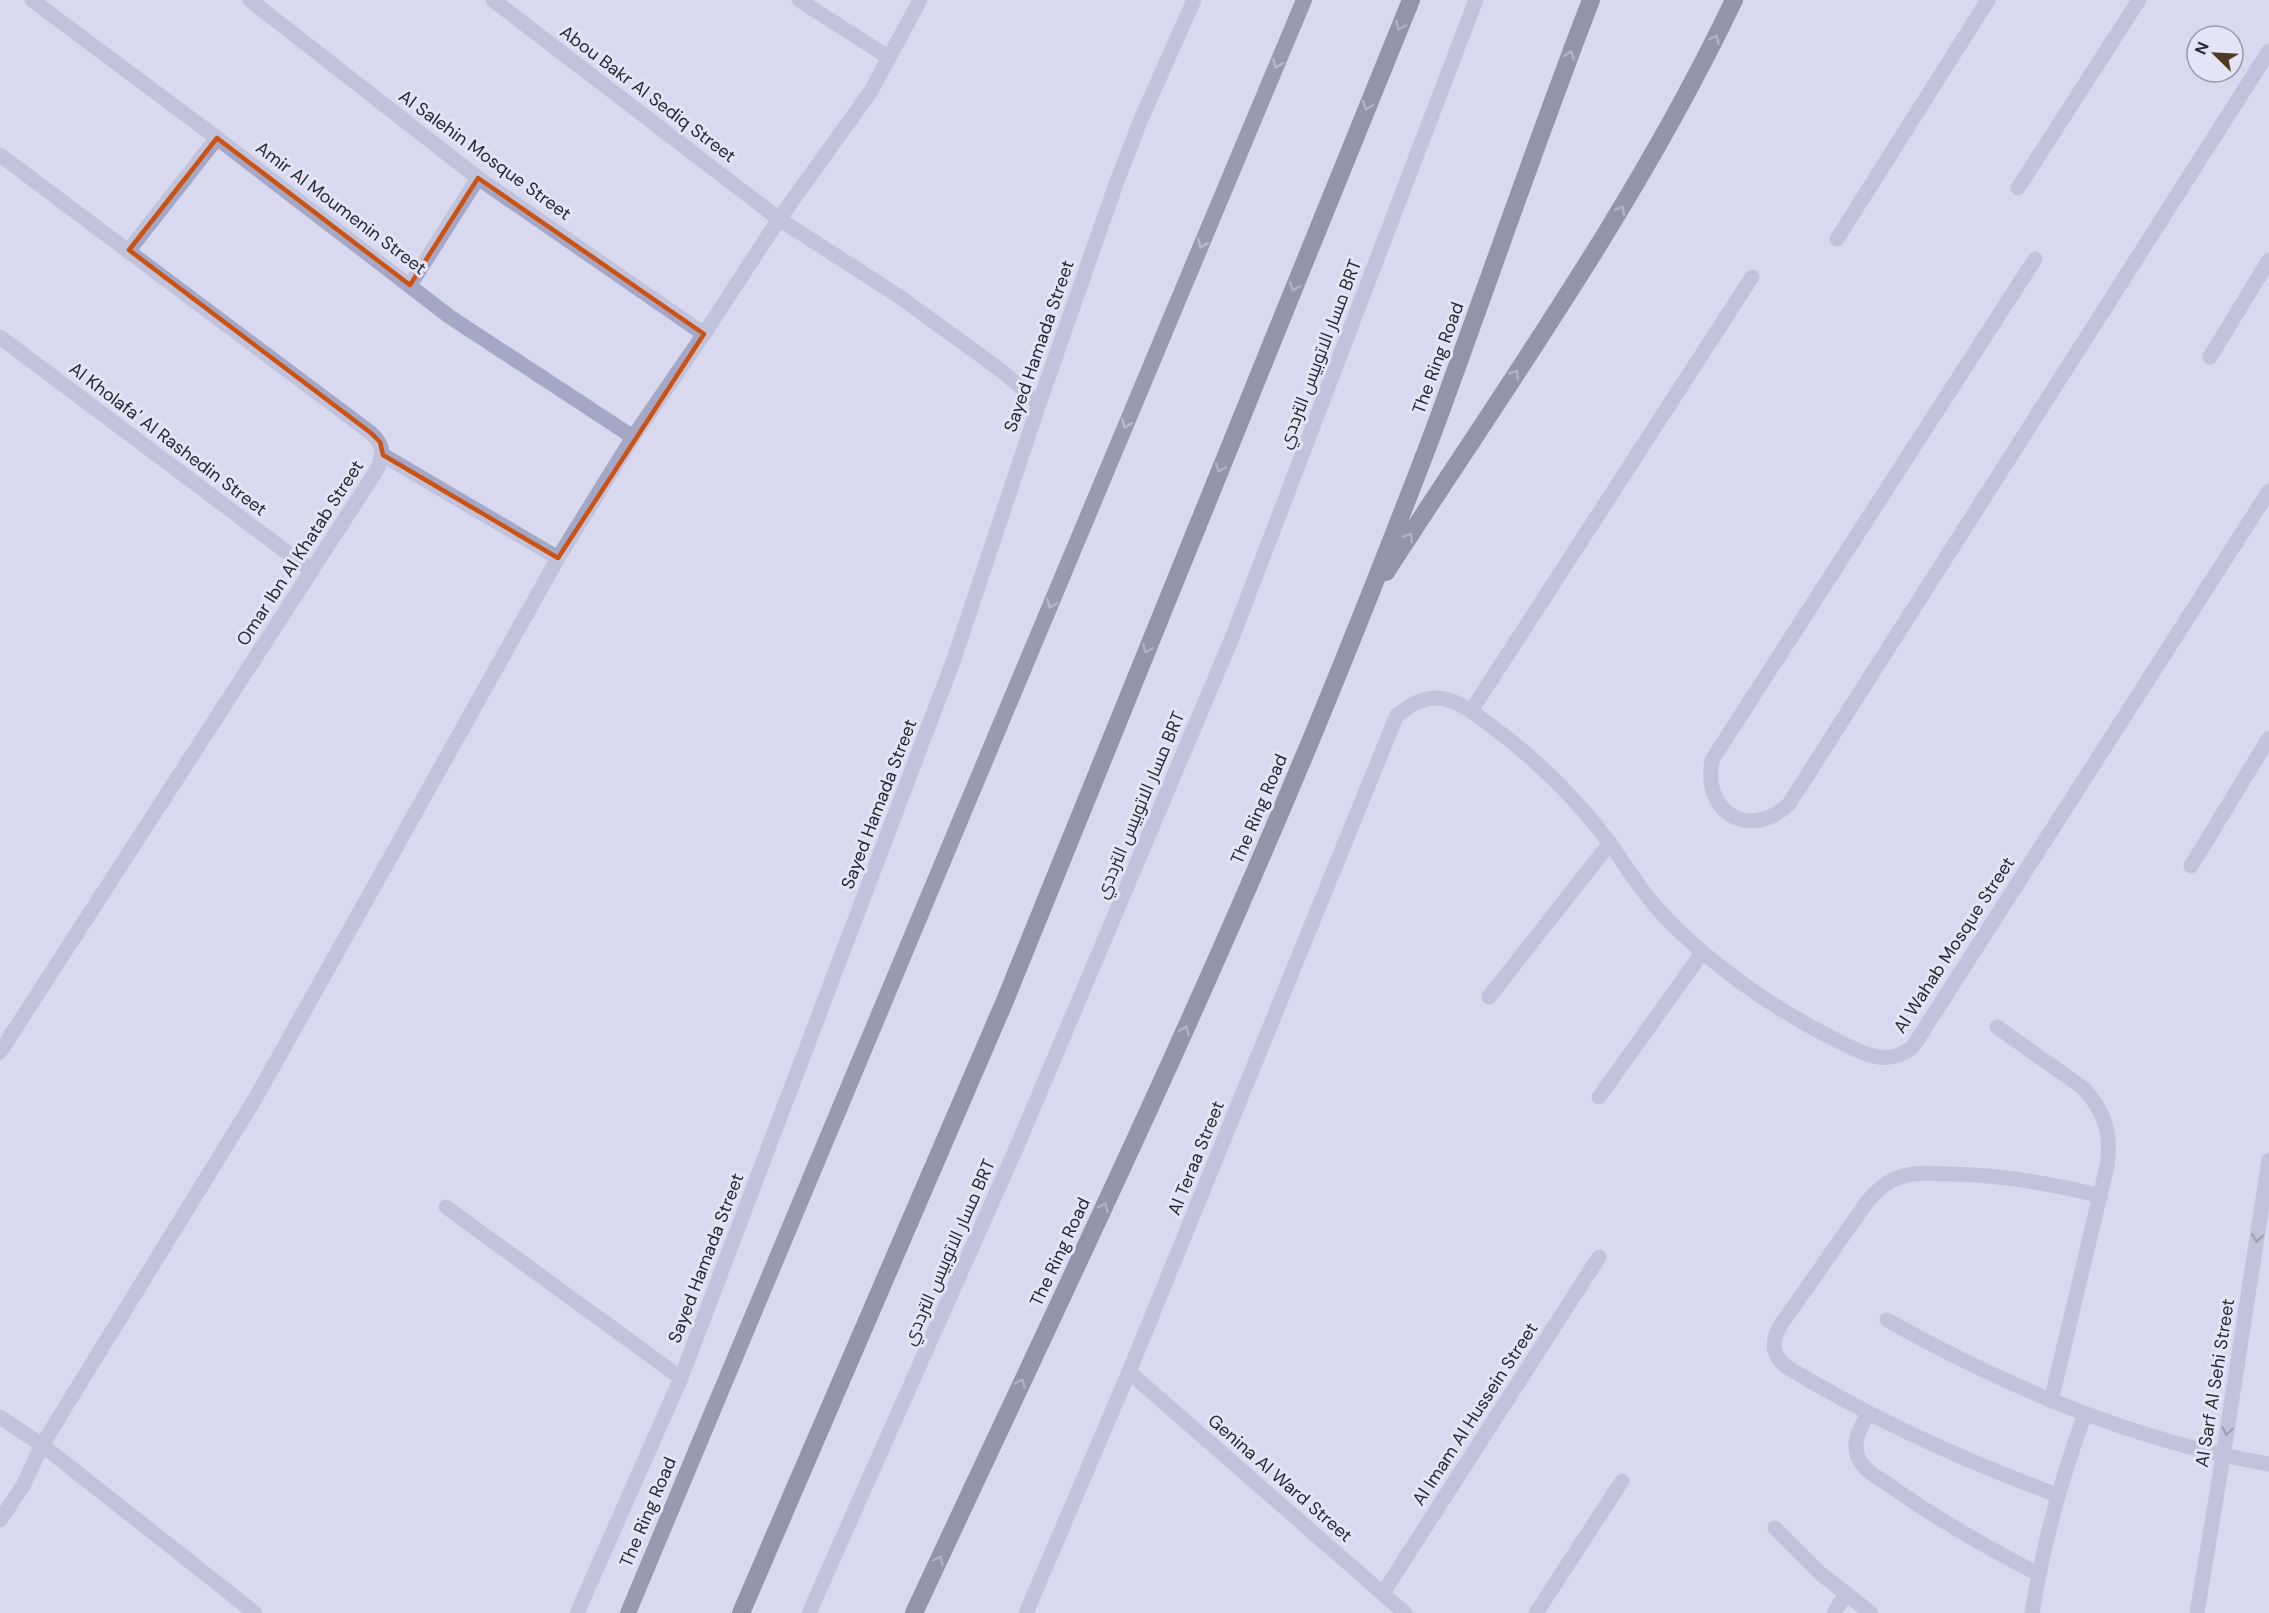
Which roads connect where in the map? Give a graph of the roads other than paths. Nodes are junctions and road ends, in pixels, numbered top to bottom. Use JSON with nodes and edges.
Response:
{"nodes":[{"id":1,"x":32,"y":0,"type":"edge"},
{"id":2,"x":249,"y":0,"type":"edge"},
{"id":3,"x":493,"y":0,"type":"edge"},
{"id":4,"x":799,"y":0,"type":"edge"},
{"id":5,"x":920,"y":0,"type":"edge"},
{"id":6,"x":1194,"y":0,"type":"edge"},
{"id":7,"x":1411,"y":0,"type":"edge"},
{"id":8,"x":1476,"y":0,"type":"edge"},
{"id":9,"x":1591,"y":0,"type":"edge"},
{"id":10,"x":1734,"y":0,"type":"edge"},
{"id":11,"x":1988,"y":0,"type":"edge"},
{"id":12,"x":2139,"y":0,"type":"edge"},
{"id":13,"x":1302,"y":5,"type":"edge"},
{"id":14,"x":2269,"y":51,"type":"edge"},
{"id":15,"x":888,"y":57,"type":"junction"},
{"id":16,"x":217,"y":138,"type":"junction"},
{"id":17,"x":0,"y":155,"type":"edge"},
{"id":18,"x":478,"y":178,"type":"junction"},
{"id":19,"x":2018,"y":188,"type":"dead end"},
{"id":20,"x":779,"y":219,"type":"junction"},
{"id":21,"x":1837,"y":239,"type":"dead end"},
{"id":22,"x":129,"y":250,"type":"junction"},
{"id":23,"x":2035,"y":259,"type":"dead end"},
{"id":24,"x":2269,"y":260,"type":"edge"},
{"id":25,"x":1752,"y":277,"type":"dead end"},
{"id":26,"x":410,"y":285,"type":"junction"},
{"id":27,"x":704,"y":334,"type":"junction"},
{"id":28,"x":0,"y":337,"type":"edge"},
{"id":29,"x":2210,"y":357,"type":"dead end"},
{"id":30,"x":1039,"y":404,"type":"junction"},
{"id":31,"x":633,"y":437,"type":"junction"},
{"id":32,"x":383,"y":455,"type":"junction"},
{"id":33,"x":2269,"y":491,"type":"edge"},
{"id":34,"x":558,"y":558,"type":"junction"},
{"id":35,"x":312,"y":571,"type":"junction"},
{"id":36,"x":1366,"y":604,"type":"junction"},
{"id":37,"x":1471,"y":711,"type":"junction"},
{"id":38,"x":1397,"y":715,"type":"joint"},
{"id":39,"x":2269,"y":738,"type":"edge"},
{"id":40,"x":1610,"y":843,"type":"junction"},
{"id":41,"x":2191,"y":866,"type":"dead end"},
{"id":42,"x":1702,"y":953,"type":"junction"},
{"id":43,"x":1489,"y":996,"type":"dead end"},
{"id":44,"x":1997,"y":1028,"type":"dead end"},
{"id":45,"x":0,"y":1052,"type":"edge"},
{"id":46,"x":1599,"y":1097,"type":"dead end"},
{"id":47,"x":2269,"y":1160,"type":"edge"},
{"id":48,"x":2101,"y":1196,"type":"junction"},
{"id":49,"x":446,"y":1207,"type":"dead end"},
{"id":50,"x":1599,"y":1257,"type":"dead end"},
{"id":51,"x":1887,"y":1320,"type":"dead end"},
{"id":52,"x":1130,"y":1372,"type":"junction"},
{"id":53,"x":681,"y":1378,"type":"junction"},
{"id":54,"x":2051,"y":1401,"type":"junction"},
{"id":55,"x":1868,"y":1414,"type":"junction"},
{"id":56,"x":2085,"y":1414,"type":"junction"},
{"id":57,"x":0,"y":1417,"type":"edge"},
{"id":58,"x":42,"y":1445,"type":"junction"},
{"id":59,"x":2223,"y":1456,"type":"junction"},
{"id":60,"x":2269,"y":1464,"type":"edge"},
{"id":61,"x":1622,"y":1481,"type":"dead end"},
{"id":62,"x":2057,"y":1495,"type":"junction"},
{"id":63,"x":0,"y":1520,"type":"edge"},
{"id":64,"x":1775,"y":1528,"type":"dead end"},
{"id":65,"x":2038,"y":1574,"type":"junction"},
{"id":66,"x":1383,"y":1593,"type":"junction"},
{"id":67,"x":1846,"y":1594,"type":"junction"},
{"id":68,"x":255,"y":1613,"type":"edge"},
{"id":69,"x":577,"y":1613,"type":"edge"},
{"id":70,"x":628,"y":1613,"type":"edge"},
{"id":71,"x":741,"y":1613,"type":"edge"},
{"id":72,"x":809,"y":1613,"type":"edge"},
{"id":73,"x":914,"y":1613,"type":"edge"},
{"id":74,"x":1026,"y":1613,"type":"edge"},
{"id":75,"x":1405,"y":1613,"type":"edge"},
{"id":76,"x":1536,"y":1613,"type":"edge"},
{"id":77,"x":1834,"y":1613,"type":"edge"},
{"id":78,"x":1871,"y":1613,"type":"edge"},
{"id":79,"x":2032,"y":1613,"type":"edge"},
{"id":80,"x":2197,"y":1613,"type":"edge"}],
"edges":[{"from":1,"to":16,"type":"street","name":"Amir Al Moumenin Street"},
{"from":2,"to":18,"type":"street","name":"Al Salehin Mosque Street"},
{"from":3,"to":20,"type":"street","name":"Abou Bakr Al Sediq Street"},
{"from":4,"to":15,"type":"street"},
{"from":5,"to":15,"type":"street"},
{"from":6,"to":30,"type":"street","name":"Sayed Hamada Street"},
{"from":7,"to":71,"type":"highway","one_way":true},
{"from":8,"to":72,"type":"street","name":"مسار الاتوبيس الترددي BRT"},
{"from":36,"to":9,"type":"highway","name":"The Ring Road","one_way":true},
{"from":36,"to":10,"type":"highway","one_way":true},
{"from":11,"to":21,"type":"street"},
{"from":12,"to":19,"type":"street"},
{"from":13,"to":70,"type":"highway","name":"The Ring Road","one_way":true},
{"from":14,"to":23,"type":"street"},
{"from":15,"to":20,"type":"street"},
{"from":16,"to":22,"type":"street"},
{"from":16,"to":26,"type":"street","name":"Amir Al Moumenin Street"},
{"from":17,"to":22,"type":"street","name":"Omar Ibn Al Khatab Street"},
{"from":18,"to":26,"type":"street"},
{"from":18,"to":27,"type":"street","name":"Al Salehin Mosque Street"},
{"from":20,"to":27,"type":"street"},
{"from":20,"to":30,"type":"street","name":"Abou Bakr Al Sediq Street"},
{"from":22,"to":32,"type":"street","name":"Omar Ibn Al Khatab Street"},
{"from":24,"to":29,"type":"street"},
{"from":25,"to":37,"type":"street"},
{"from":26,"to":31,"type":"street","name":"Amir Al Moumenin Street"},
{"from":27,"to":31,"type":"street"},
{"from":28,"to":35,"type":"street","name":"Al Kholafa' Al Rashedin Street"},
{"from":30,"to":53,"type":"street","name":"Sayed Hamada Street"},
{"from":31,"to":34,"type":"street"},
{"from":32,"to":34,"type":"street"},
{"from":32,"to":35,"type":"street","name":"Omar Ibn Al Khatab Street"},
{"from":33,"to":42,"type":"street","name":"Al Wahab Mosque Street"},
{"from":34,"to":58,"type":"street"},
{"from":35,"to":45,"type":"street","name":"Omar Ibn Al Khatab Street"},
{"from":73,"to":36,"type":"highway","name":"The Ring Road","one_way":true},
{"from":37,"to":38,"type":"street","name":"Al Wahab Mosque Street"},
{"from":37,"to":40,"type":"street","name":"Al Wahab Mosque Street"},
{"from":38,"to":52,"type":"street","name":"Al Teraa Street"},
{"from":39,"to":41,"type":"street"},
{"from":40,"to":42,"type":"street","name":"Al Wahab Mosque Street"},
{"from":40,"to":43,"type":"street"},
{"from":42,"to":46,"type":"street"},
{"from":44,"to":48,"type":"street"},
{"from":47,"to":59,"type":"street","name":"Al Sarf Al Sehi Street","one_way":true},
{"from":48,"to":54,"type":"street"},
{"from":48,"to":55,"type":"street"},
{"from":49,"to":53,"type":"street"},
{"from":50,"to":66,"type":"street","name":"Al Imam Al Hussein Street"},
{"from":51,"to":54,"type":"street"},
{"from":52,"to":66,"type":"street","name":"Genina Al Ward Street"},
{"from":52,"to":74,"type":"street","name":"Al Teraa Street"},
{"from":53,"to":69,"type":"street","name":"Sayed Hamada Street"},
{"from":54,"to":56,"type":"street"},
{"from":55,"to":62,"type":"street"},
{"from":55,"to":65,"type":"street"},
{"from":56,"to":59,"type":"street"},
{"from":56,"to":62,"type":"street"},
{"from":57,"to":58,"type":"street"},
{"from":58,"to":63,"type":"street"},
{"from":58,"to":68,"type":"street"},
{"from":59,"to":60,"type":"street"},
{"from":59,"to":80,"type":"street","name":"Al Sarf Al Sehi Street"},
{"from":61,"to":76,"type":"street"},
{"from":62,"to":65,"type":"street"},
{"from":64,"to":67,"type":"street"},
{"from":65,"to":79,"type":"street"},
{"from":66,"to":75,"type":"street","name":"Genina Al Ward Street"},
{"from":67,"to":77,"type":"street"},
{"from":67,"to":78,"type":"street"}]}
